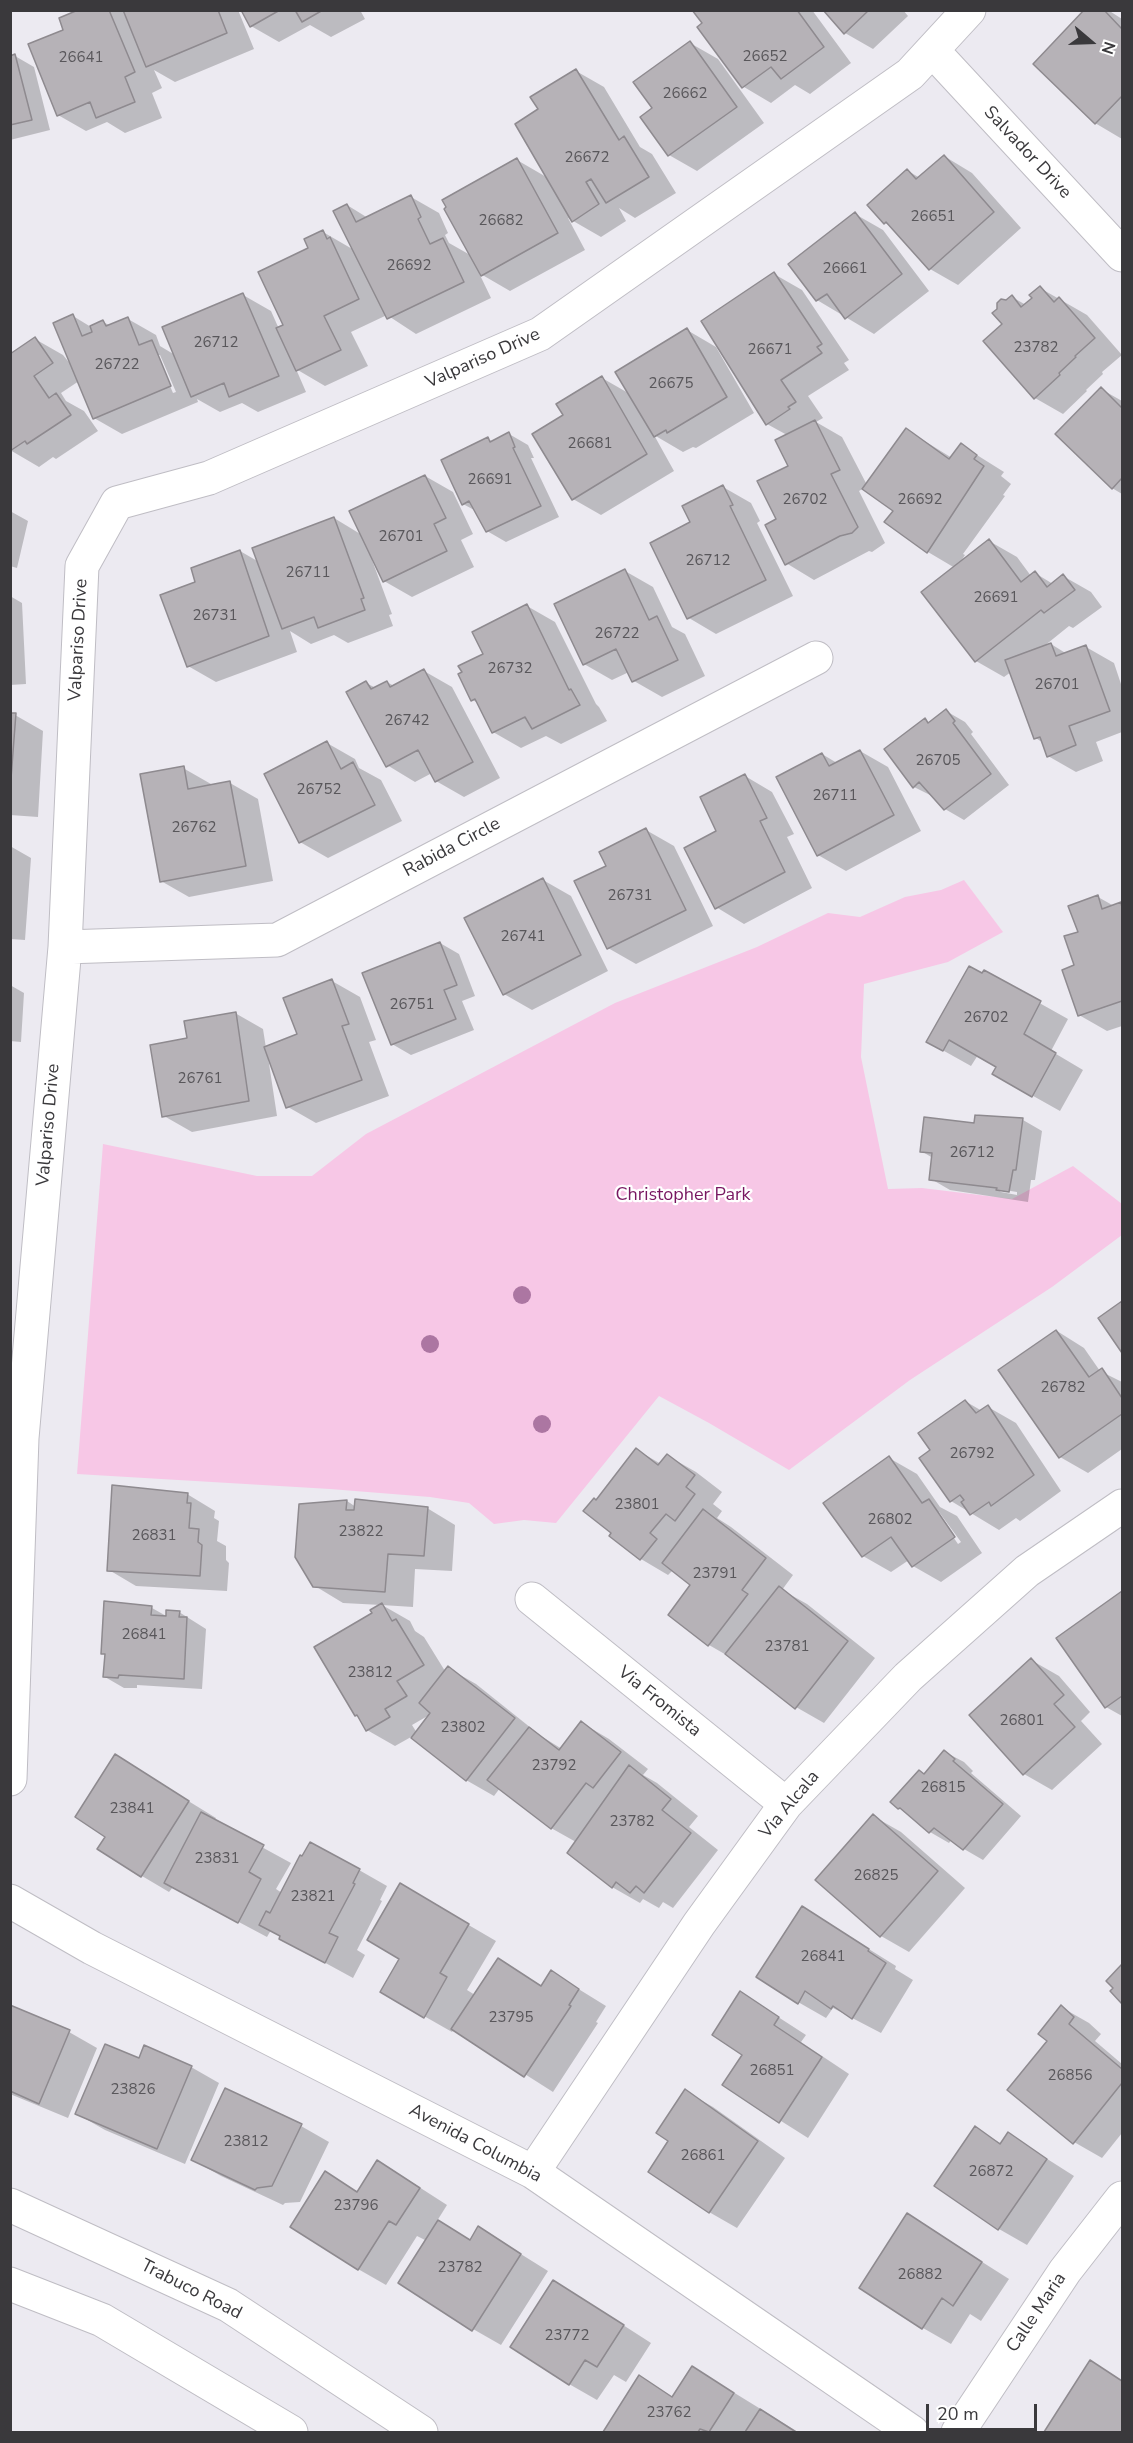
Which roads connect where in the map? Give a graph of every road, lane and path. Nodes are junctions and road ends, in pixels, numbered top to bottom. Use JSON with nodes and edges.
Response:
{"nodes":[{"id":1,"x":969,"y":10,"type":"edge"},
{"id":2,"x":932,"y":50,"type":"junction"},
{"id":3,"x":1122,"y":255,"type":"edge"},
{"id":4,"x":816,"y":658,"type":"dead end"},
{"id":5,"x":65,"y":947,"type":"junction"},
{"id":6,"x":16,"y":1438,"type":"edge"},
{"id":7,"x":1122,"y":1506,"type":"edge"},
{"id":8,"x":532,"y":1599,"type":"dead end"},
{"id":9,"x":10,"y":1779,"type":"edge"},
{"id":10,"x":786,"y":1804,"type":"junction"},
{"id":11,"x":10,"y":1901,"type":"edge"},
{"id":12,"x":533,"y":2172,"type":"junction"},
{"id":13,"x":1122,"y":2198,"type":"edge"},
{"id":14,"x":10,"y":2205,"type":"edge"},
{"id":15,"x":10,"y":2284,"type":"edge"},
{"id":16,"x":291,"y":2433,"type":"edge"},
{"id":17,"x":421,"y":2433,"type":"edge"},
{"id":18,"x":912,"y":2433,"type":"edge"},
{"id":19,"x":958,"y":2433,"type":"edge"}],
"edges":[{"from":1,"to":2,"type":"street","name":"Valpariso Drive"},
{"from":2,"to":3,"type":"street","name":"Salvador Drive"},
{"from":2,"to":5,"type":"street","name":"Valpariso Drive"},
{"from":4,"to":5,"type":"street","name":"Rabida Circle"},
{"from":5,"to":6,"type":"street","name":"Valpariso Drive"},
{"from":6,"to":9,"type":"street","name":"Valpariso Drive"},
{"from":7,"to":10,"type":"street","name":"Via Alcala"},
{"from":8,"to":10,"type":"street","name":"Via Fromista"},
{"from":10,"to":12,"type":"street","name":"Via Alcala"},
{"from":11,"to":12,"type":"street","name":"Avenida Columbia"},
{"from":12,"to":18,"type":"street","name":"Avenida Columbia"},
{"from":13,"to":19,"type":"street","name":"Calle Maria"},
{"from":14,"to":17,"type":"street","name":"Trabuco Road"},
{"from":15,"to":16,"type":"street"}]}
